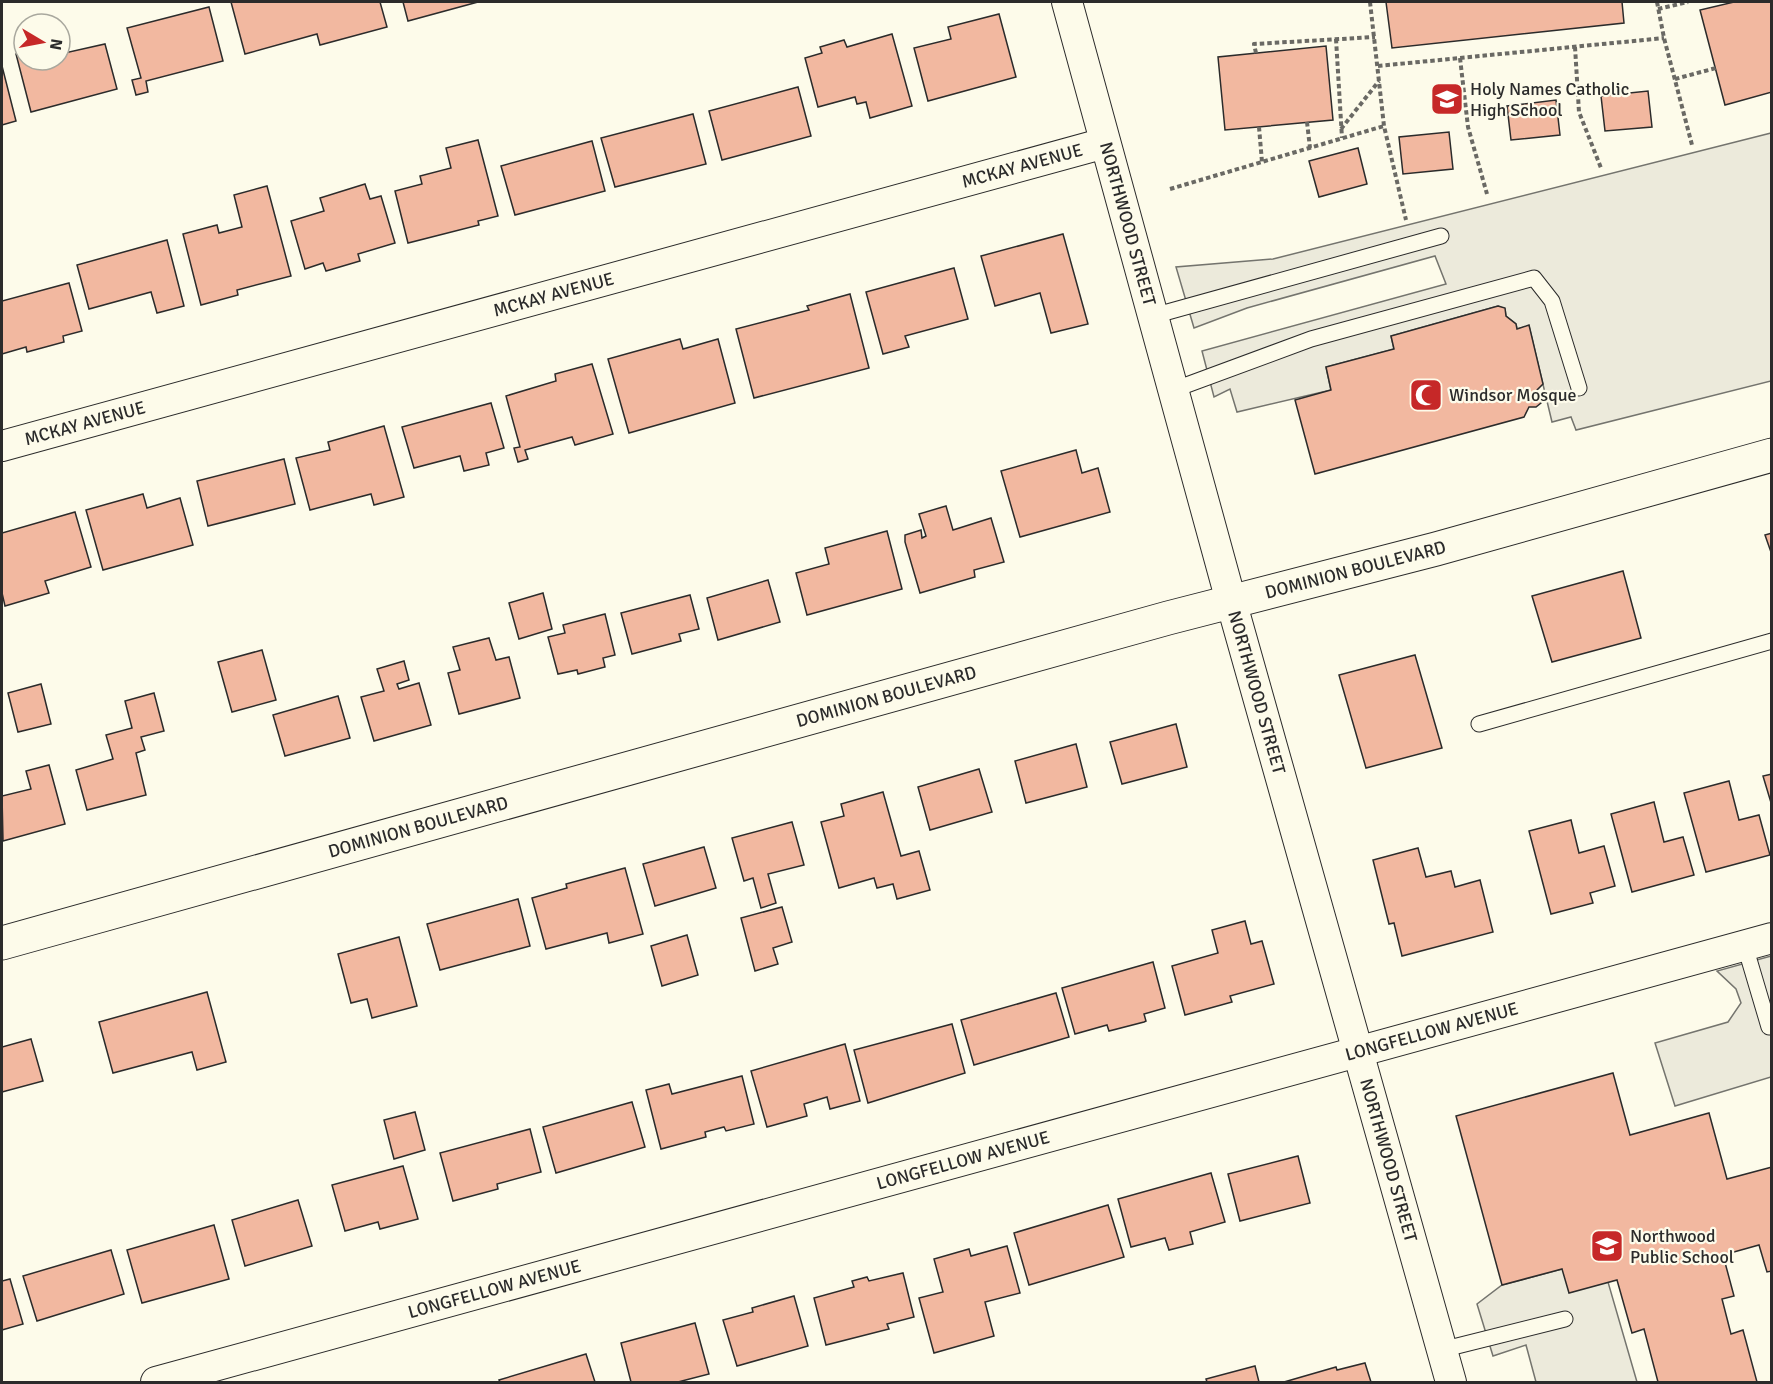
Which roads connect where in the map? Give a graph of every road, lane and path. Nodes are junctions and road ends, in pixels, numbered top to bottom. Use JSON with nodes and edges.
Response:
{"nodes":[{"id":1,"x":1066,"y":2,"type":"edge"},
{"id":2,"x":1371,"y":2,"type":"edge"},
{"id":3,"x":1657,"y":2,"type":"edge"},
{"id":4,"x":1688,"y":2,"type":"edge"},
{"id":5,"x":1658,"y":9,"type":"junction"},
{"id":6,"x":1375,"y":37,"type":"junction"},
{"id":7,"x":1664,"y":38,"type":"junction"},
{"id":8,"x":1336,"y":39,"type":"junction"},
{"id":9,"x":1575,"y":47,"type":"junction"},
{"id":10,"x":1256,"y":53,"type":"dead end"},
{"id":11,"x":1460,"y":58,"type":"junction"},
{"id":12,"x":1378,"y":66,"type":"junction"},
{"id":13,"x":1716,"y":68,"type":"dead end"},
{"id":14,"x":1675,"y":79,"type":"junction"},
{"id":15,"x":1380,"y":81,"type":"junction"},
{"id":16,"x":1307,"y":122,"type":"dead end"},
{"id":17,"x":1384,"y":126,"type":"junction"},
{"id":18,"x":1259,"y":127,"type":"dead end"},
{"id":19,"x":1341,"y":129,"type":"junction"},
{"id":20,"x":1342,"y":138,"type":"junction"},
{"id":21,"x":1106,"y":143,"type":"junction"},
{"id":22,"x":1692,"y":145,"type":"dead end"},
{"id":23,"x":1310,"y":148,"type":"junction"},
{"id":24,"x":1262,"y":162,"type":"junction"},
{"id":25,"x":1601,"y":168,"type":"dead end"},
{"id":26,"x":1170,"y":189,"type":"dead end"},
{"id":27,"x":1487,"y":194,"type":"dead end"},
{"id":28,"x":1406,"y":220,"type":"dead end"},
{"id":29,"x":1441,"y":236,"type":"dead end"},
{"id":30,"x":1153,"y":316,"type":"junction"},
{"id":31,"x":1579,"y":388,"type":"dead end"},
{"id":32,"x":1173,"y":390,"type":"junction"},
{"id":33,"x":2,"y":446,"type":"edge"},
{"id":34,"x":1772,"y":455,"type":"edge"},
{"id":35,"x":1232,"y":601,"type":"junction"},
{"id":36,"x":1772,"y":641,"type":"edge"},
{"id":37,"x":1479,"y":724,"type":"dead end"},
{"id":38,"x":1758,"y":942,"type":"edge"},
{"id":39,"x":2,"y":943,"type":"edge"},
{"id":40,"x":1769,"y":1028,"type":"dead end"},
{"id":41,"x":1358,"y":1051,"type":"junction"},
{"id":42,"x":1565,"y":1319,"type":"dead end"},
{"id":43,"x":1442,"y":1350,"type":"junction"},
{"id":44,"x":156,"y":1383,"type":"edge"},
{"id":45,"x":1451,"y":1383,"type":"edge"}],
"edges":[{"from":1,"to":21,"type":"street","name":"NORTHWOOD STREET"},
{"from":2,"to":6,"type":"path"},
{"from":3,"to":5,"type":"path"},
{"from":4,"to":5,"type":"path"},
{"from":5,"to":7,"type":"path"},
{"from":6,"to":8,"type":"path"},
{"from":6,"to":12,"type":"path"},
{"from":7,"to":9,"type":"path"},
{"from":7,"to":14,"type":"path"},
{"from":8,"to":10,"type":"path"},
{"from":8,"to":19,"type":"path"},
{"from":9,"to":11,"type":"path"},
{"from":9,"to":25,"type":"path"},
{"from":11,"to":12,"type":"path"},
{"from":11,"to":27,"type":"path"},
{"from":12,"to":15,"type":"path"},
{"from":13,"to":14,"type":"path"},
{"from":14,"to":22,"type":"path"},
{"from":15,"to":17,"type":"path"},
{"from":15,"to":19,"type":"path"},
{"from":16,"to":23,"type":"path"},
{"from":17,"to":20,"type":"path"},
{"from":17,"to":28,"type":"path"},
{"from":18,"to":24,"type":"path"},
{"from":19,"to":20,"type":"path"},
{"from":20,"to":23,"type":"path"},
{"from":21,"to":30,"type":"street","name":"NORTHWOOD STREET"},
{"from":21,"to":33,"type":"street","name":"MCKAY AVENUE"},
{"from":23,"to":24,"type":"path"},
{"from":24,"to":26,"type":"path"},
{"from":29,"to":30,"type":"lane"},
{"from":30,"to":32,"type":"street","name":"NORTHWOOD STREET"},
{"from":31,"to":32,"type":"lane"},
{"from":32,"to":35,"type":"street","name":"NORTHWOOD STREET"},
{"from":34,"to":35,"type":"street","name":"DOMINION BOULEVARD"},
{"from":35,"to":39,"type":"street","name":"DOMINION BOULEVARD"},
{"from":35,"to":41,"type":"street","name":"NORTHWOOD STREET"},
{"from":36,"to":37,"type":"lane"},
{"from":38,"to":40,"type":"lane"},
{"from":38,"to":41,"type":"street","name":"LONGFELLOW AVENUE"},
{"from":41,"to":43,"type":"street","name":"NORTHWOOD STREET"},
{"from":41,"to":44,"type":"street","name":"LONGFELLOW AVENUE"},
{"from":42,"to":43,"type":"lane"},
{"from":43,"to":45,"type":"street","name":"NORTHWOOD STREET"}]}
